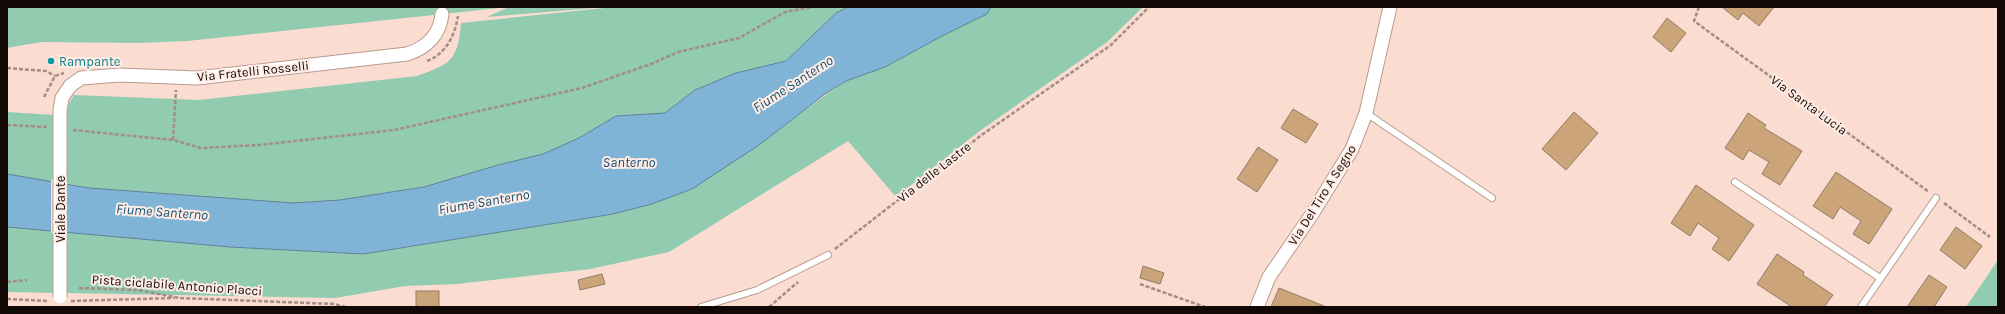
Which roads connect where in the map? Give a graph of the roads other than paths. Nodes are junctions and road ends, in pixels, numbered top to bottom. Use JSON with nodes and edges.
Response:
{"nodes":[{"id":1,"x":1390,"y":7,"type":"edge"},
{"id":2,"x":442,"y":14,"type":"dead end"},
{"id":3,"x":60,"y":111,"type":"joint"},
{"id":4,"x":1366,"y":114,"type":"junction"},
{"id":5,"x":1735,"y":182,"type":"dead end"},
{"id":6,"x":1492,"y":198,"type":"dead end"},
{"id":7,"x":1936,"y":198,"type":"road end"},
{"id":8,"x":828,"y":254,"type":"road end"},
{"id":9,"x":1880,"y":278,"type":"junction"},
{"id":10,"x":60,"y":302,"type":"edge"},
{"id":11,"x":701,"y":307,"type":"edge"},
{"id":12,"x":1257,"y":307,"type":"edge"},
{"id":13,"x":1860,"y":307,"type":"edge"}],
"edges":[{"from":1,"to":4,"type":"street","name":"Via Del Tiro A Segno"},
{"from":2,"to":3,"type":"street","name":"Via Fratelli Rosselli"},
{"from":3,"to":10,"type":"street","name":"Viale Dante","bridge":true},
{"from":4,"to":6,"type":"lane"},
{"from":4,"to":12,"type":"street","name":"Via Del Tiro A Segno"},
{"from":5,"to":9,"type":"lane"},
{"from":7,"to":9,"type":"lane"},
{"from":8,"to":11,"type":"lane"},
{"from":9,"to":13,"type":"lane"}]}
